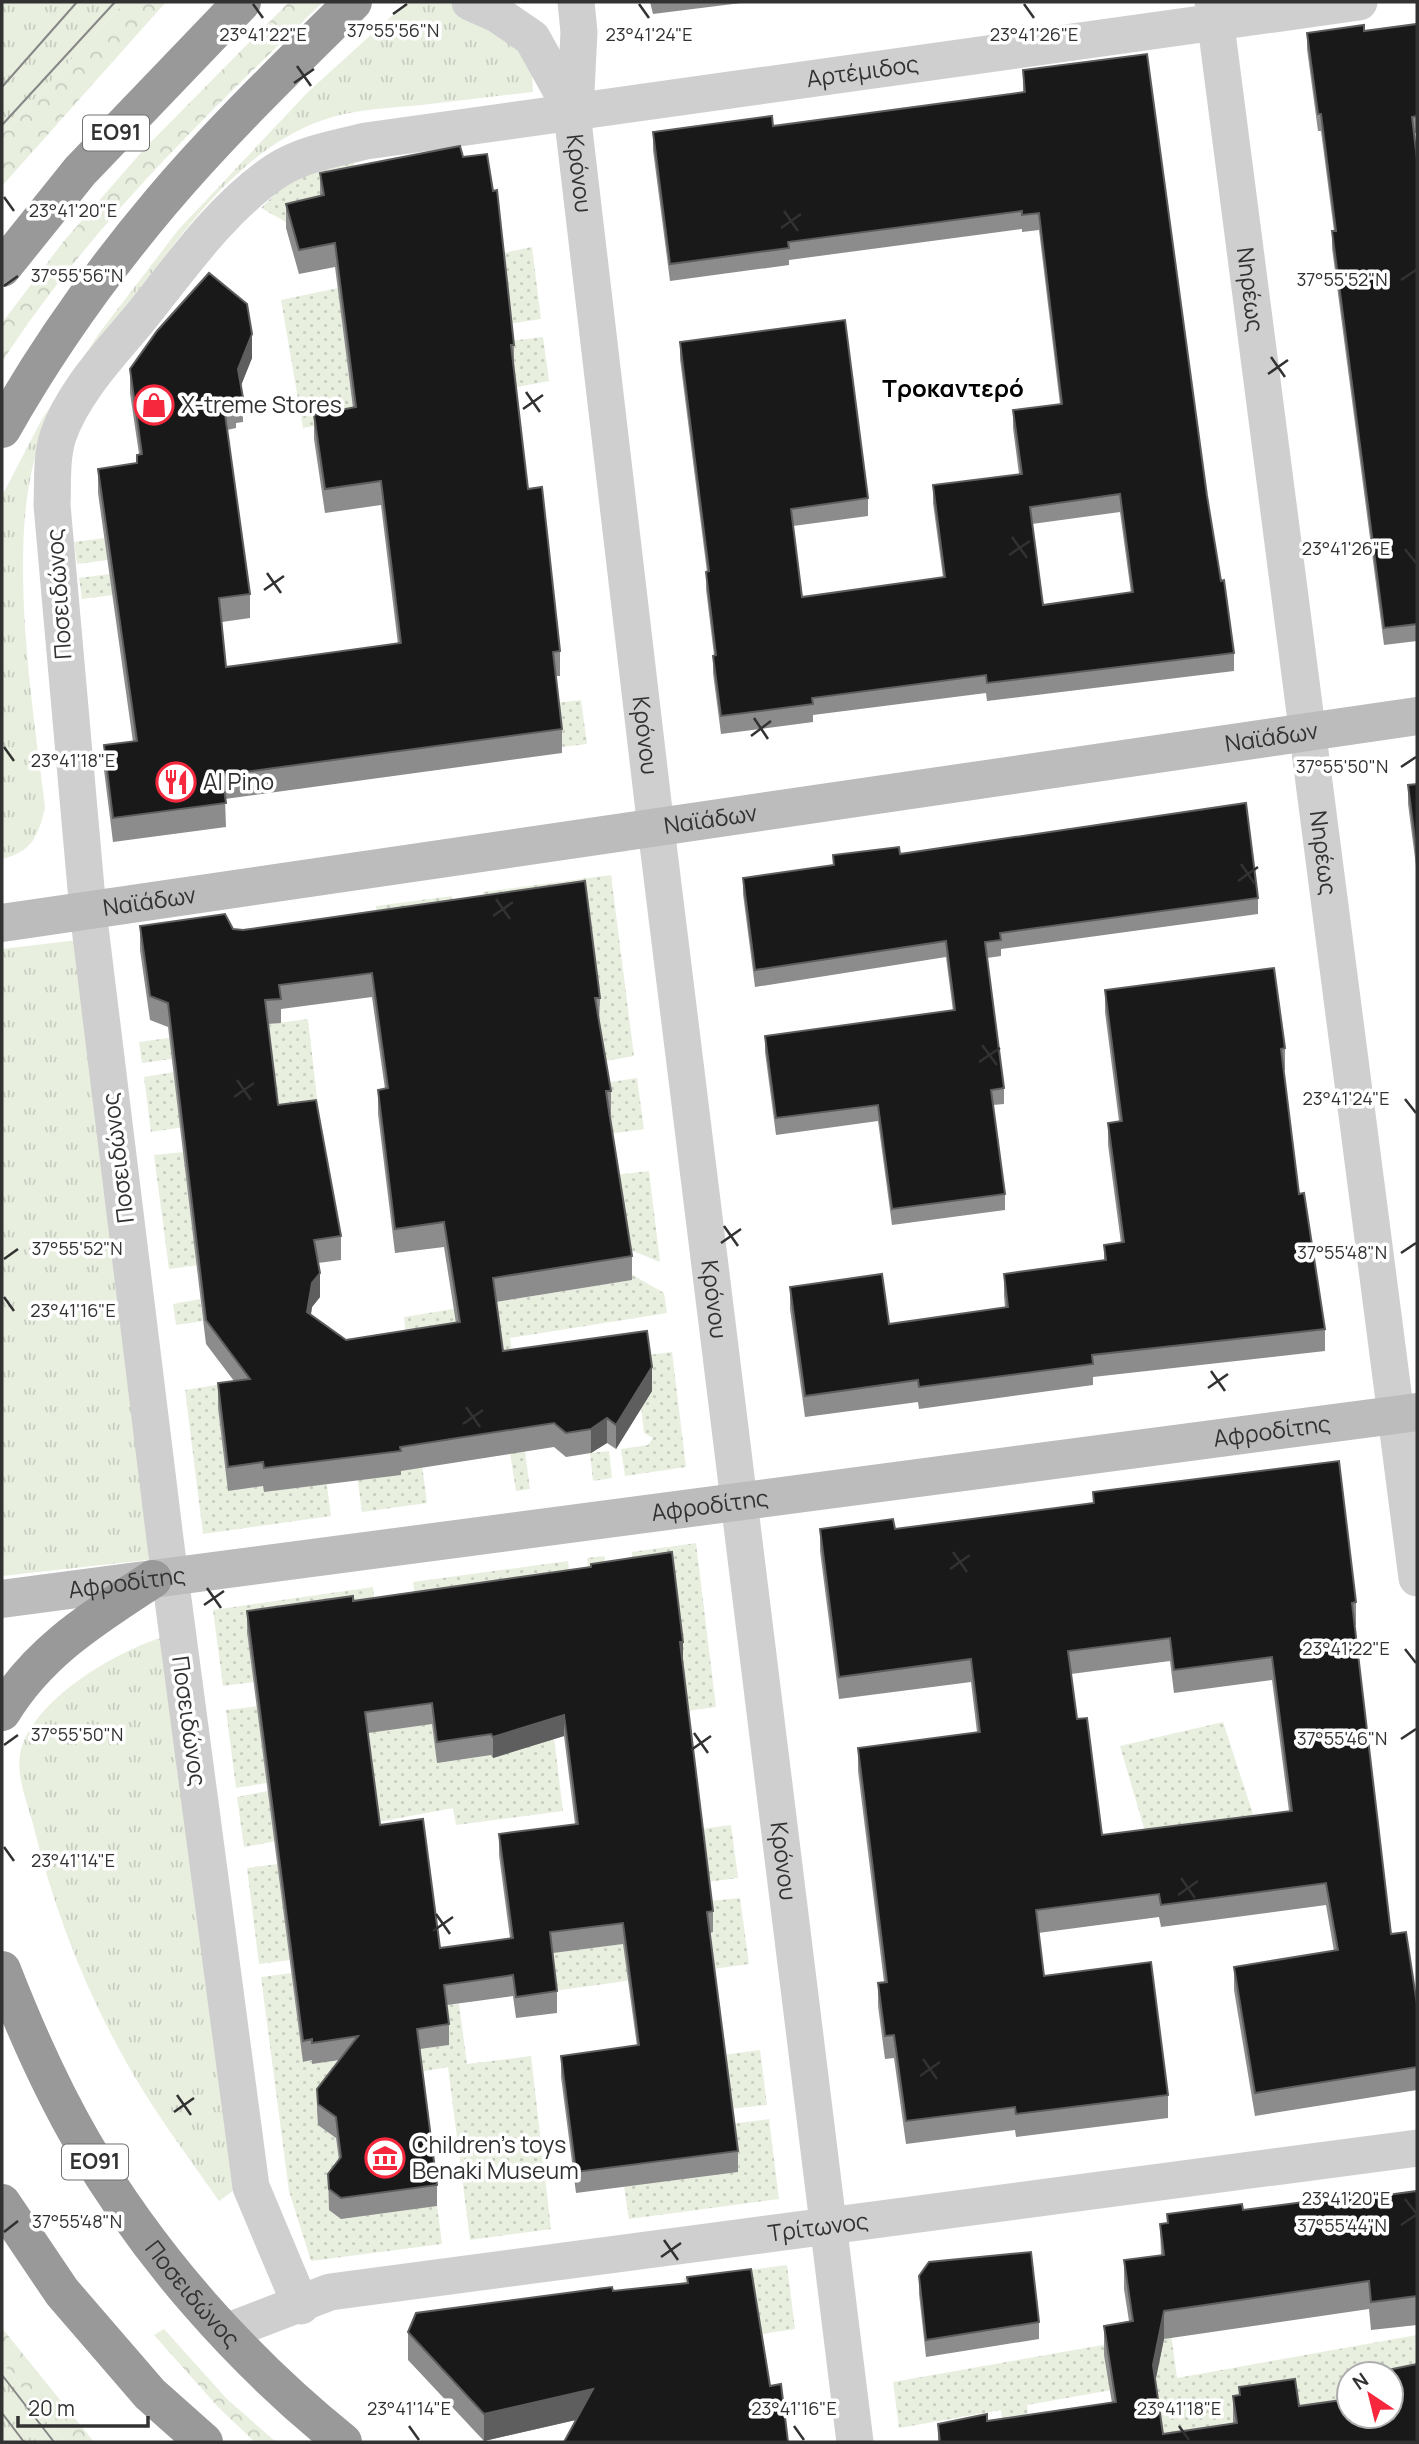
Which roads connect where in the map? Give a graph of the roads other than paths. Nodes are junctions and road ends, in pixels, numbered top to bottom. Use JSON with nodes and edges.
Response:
{"nodes":[{"id":1,"x":353,"y":2,"type":"edge"},
{"id":2,"x":470,"y":2,"type":"edge"},
{"id":3,"x":576,"y":2,"type":"edge"},
{"id":4,"x":1359,"y":2,"type":"edge"},
{"id":5,"x":241,"y":3,"type":"edge"},
{"id":6,"x":1214,"y":12,"type":"edge"},
{"id":7,"x":573,"y":112,"type":"junction"},
{"id":8,"x":366,"y":141,"type":"joint"},
{"id":9,"x":2,"y":268,"type":"edge"},
{"id":10,"x":2,"y":429,"type":"edge"},
{"id":11,"x":1417,"y":716,"type":"edge"},
{"id":12,"x":1309,"y":732,"type":"junction"},
{"id":13,"x":656,"y":828,"type":"junction"},
{"id":14,"x":88,"y":911,"type":"junction"},
{"id":15,"x":2,"y":923,"type":"edge"},
{"id":16,"x":1407,"y":1413,"type":"edge"},
{"id":17,"x":739,"y":1501,"type":"junction"},
{"id":18,"x":161,"y":1578,"type":"junction"},
{"id":19,"x":1417,"y":1578,"type":"edge"},
{"id":20,"x":2,"y":1599,"type":"edge"},
{"id":21,"x":2,"y":1712,"type":"edge"},
{"id":22,"x":2,"y":1970,"type":"edge"},
{"id":23,"x":1417,"y":2148,"type":"edge"},
{"id":24,"x":2,"y":2203,"type":"edge"},
{"id":25,"x":828,"y":2224,"type":"junction"},
{"id":26,"x":301,"y":2306,"type":"junction"},
{"id":27,"x":226,"y":2332,"type":"junction"},
{"id":28,"x":204,"y":2442,"type":"edge"},
{"id":29,"x":343,"y":2442,"type":"edge"},
{"id":30,"x":855,"y":2442,"type":"edge"}],
"edges":[{"from":1,"to":10,"type":"highway"},
{"from":2,"to":7,"type":"street"},
{"from":3,"to":7,"type":"street"},
{"from":4,"to":6,"type":"street","name":"Αρτέμιδος"},
{"from":5,"to":9,"type":"highway","number":"ΕΟ91"},
{"from":6,"to":7,"type":"street","name":"Αρτέμιδος"},
{"from":6,"to":12,"type":"street","name":"Νηρέως"},
{"from":7,"to":8,"type":"street","name":"Αρτέμιδος"},
{"from":7,"to":13,"type":"street","name":"Κρόνου"},
{"from":8,"to":14,"type":"street","name":"Ποσειδώνος"},
{"from":11,"to":12,"type":"street","name":"Ναϊάδων"},
{"from":12,"to":13,"type":"street","name":"Ναϊάδων"},
{"from":12,"to":16,"type":"street","name":"Νηρέως"},
{"from":13,"to":14,"type":"street","name":"Ναϊάδων"},
{"from":13,"to":17,"type":"street","name":"Κρόνου"},
{"from":14,"to":15,"type":"street","name":"Ναϊάδων"},
{"from":14,"to":18,"type":"street","name":"Ποσειδώνος"},
{"from":16,"to":17,"type":"street","name":"Αφροδίτης"},
{"from":16,"to":19,"type":"street","name":"Νηρέως"},
{"from":17,"to":18,"type":"street","name":"Αφροδίτης"},
{"from":17,"to":25,"type":"street","name":"Κρόνου"},
{"from":18,"to":20,"type":"street","name":"Αφροδίτης"},
{"from":18,"to":21,"type":"highway"},
{"from":18,"to":26,"type":"street","name":"Ποσειδώνος"},
{"from":22,"to":27,"type":"highway","name":"Ποσειδώνος","number":"ΕΟ91"},
{"from":23,"to":25,"type":"street","name":"Τρίτωνος"},
{"from":24,"to":28,"type":"highway"},
{"from":25,"to":26,"type":"street","name":"Τρίτωνος"},
{"from":25,"to":30,"type":"street","name":"Κρόνου"},
{"from":26,"to":27,"type":"street","name":"Τρίτωνος"},
{"from":27,"to":29,"type":"highway","name":"Ποσειδώνος","number":"ΕΟ91"}]}
